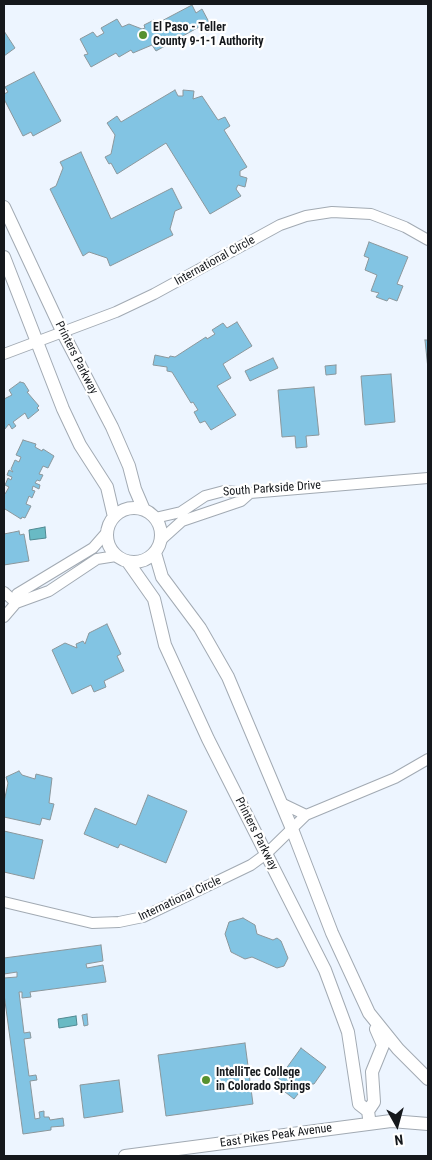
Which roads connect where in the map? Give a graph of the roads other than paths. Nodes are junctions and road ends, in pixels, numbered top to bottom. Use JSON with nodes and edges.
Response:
{"nodes":[{"id":1,"x":4,"y":207,"type":"edge"},
{"id":2,"x":428,"y":240,"type":"edge"},
{"id":3,"x":4,"y":257,"type":"edge"},
{"id":4,"x":63,"y":333,"type":"junction"},
{"id":5,"x":38,"y":342,"type":"junction"},
{"id":6,"x":4,"y":354,"type":"edge"},
{"id":7,"x":428,"y":478,"type":"edge"},
{"id":8,"x":250,"y":492,"type":"junction"},
{"id":9,"x":144,"y":510,"type":"junction"},
{"id":10,"x":114,"y":517,"type":"junction"},
{"id":11,"x":155,"y":518,"type":"junction"},
{"id":12,"x":107,"y":532,"type":"junction"},
{"id":13,"x":162,"y":539,"type":"junction"},
{"id":14,"x":155,"y":552,"type":"junction"},
{"id":15,"x":122,"y":559,"type":"junction"},
{"id":16,"x":4,"y":592,"type":"edge"},
{"id":17,"x":16,"y":603,"type":"junction"},
{"id":18,"x":5,"y":613,"type":"edge"},
{"id":19,"x":428,"y":759,"type":"edge"},
{"id":20,"x":281,"y":803,"type":"junction"},
{"id":21,"x":306,"y":814,"type":"junction"},
{"id":22,"x":292,"y":829,"type":"junction"},
{"id":23,"x":266,"y":854,"type":"junction"},
{"id":24,"x":4,"y":902,"type":"edge"},
{"id":25,"x":369,"y":1013,"type":"junction"},
{"id":26,"x":428,"y":1080,"type":"edge"},
{"id":27,"x":369,"y":1118,"type":"junction"},
{"id":28,"x":428,"y":1124,"type":"edge"},
{"id":29,"x":125,"y":1156,"type":"edge"}],
"edges":[{"from":1,"to":4,"type":"main road","name":"Printers Parkway"},
{"from":2,"to":4,"type":"street","name":"International Circle"},
{"from":3,"to":5,"type":"main road","name":"Printers Parkway"},
{"from":4,"to":5,"type":"street","name":"International Circle"},
{"from":4,"to":9,"type":"main road","name":"Printers Parkway"},
{"from":5,"to":6,"type":"street","name":"International Circle"},
{"from":5,"to":10,"type":"main road","name":"Printers Parkway"},
{"from":7,"to":8,"type":"street","name":"South Parkside Drive"},
{"from":8,"to":11,"type":"street","name":"South Parkside Drive"},
{"from":8,"to":13,"type":"street"},
{"from":9,"to":10,"type":"main road"},
{"from":9,"to":11,"type":"main road"},
{"from":10,"to":12,"type":"main road"},
{"from":11,"to":13,"type":"main road"},
{"from":12,"to":15,"type":"main road"},
{"from":12,"to":17,"type":"street"},
{"from":13,"to":14,"type":"main road"},
{"from":14,"to":15,"type":"main road"},
{"from":14,"to":20,"type":"main road"},
{"from":15,"to":17,"type":"street"},
{"from":15,"to":23,"type":"main road","name":"Printers Parkway"},
{"from":16,"to":17,"type":"street"},
{"from":17,"to":18,"type":"street"},
{"from":19,"to":21,"type":"street","name":"International Circle"},
{"from":20,"to":21,"type":"street"},
{"from":20,"to":22,"type":"main road"},
{"from":21,"to":22,"type":"street","name":"International Circle"},
{"from":22,"to":23,"type":"street","name":"International Circle"},
{"from":22,"to":25,"type":"main road"},
{"from":23,"to":24,"type":"street","name":"International Circle"},
{"from":23,"to":27,"type":"main road","name":"Printers Parkway"},
{"from":25,"to":26,"type":"main road"},
{"from":25,"to":27,"type":"main road"},
{"from":27,"to":28,"type":"main road","name":"East Pikes Peak Avenue"},
{"from":27,"to":29,"type":"main road","name":"East Pikes Peak Avenue"}]}
